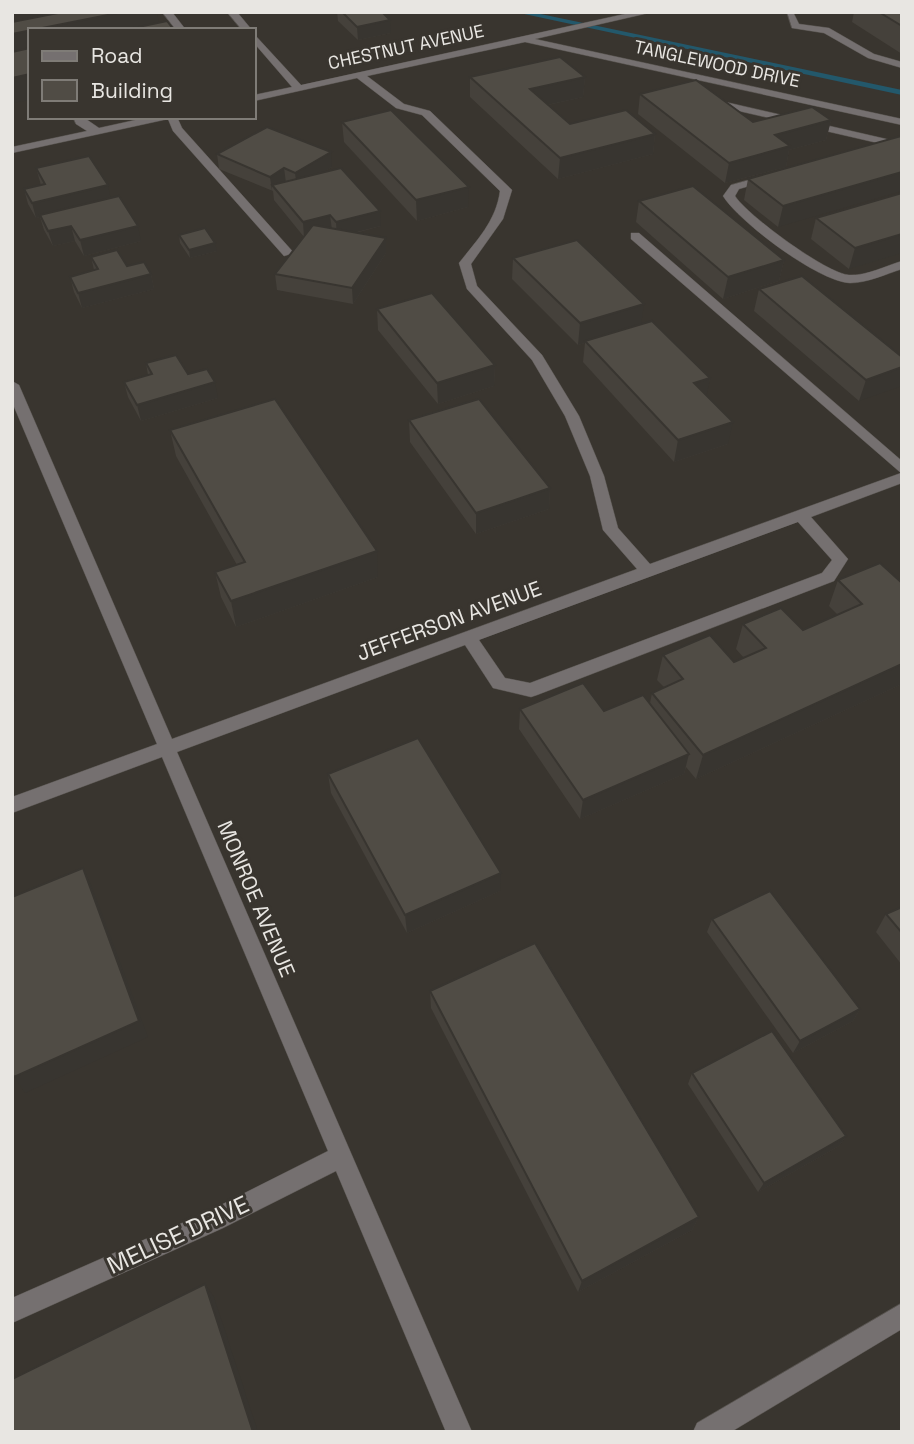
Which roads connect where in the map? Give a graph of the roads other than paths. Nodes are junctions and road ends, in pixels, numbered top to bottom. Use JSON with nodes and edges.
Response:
{"nodes":[{"id":1,"x":167,"y":12,"type":"edge"},
{"id":2,"x":232,"y":12,"type":"edge"},
{"id":3,"x":648,"y":12,"type":"edge"},
{"id":4,"x":792,"y":13,"type":"edge"},
{"id":5,"x":179,"y":28,"type":"edge"},
{"id":6,"x":245,"y":28,"type":"edge"},
{"id":7,"x":256,"y":39,"type":"edge"},
{"id":8,"x":525,"y":39,"type":"junction"},
{"id":9,"x":902,"y":65,"type":"edge"},
{"id":10,"x":673,"y":72,"type":"junction"},
{"id":11,"x":359,"y":75,"type":"junction"},
{"id":12,"x":678,"y":86,"type":"edge"},
{"id":13,"x":299,"y":88,"type":"junction"},
{"id":14,"x":695,"y":96,"type":"edge"},
{"id":15,"x":256,"y":98,"type":"edge"},
{"id":16,"x":79,"y":119,"type":"edge"},
{"id":17,"x":156,"y":119,"type":"edge"},
{"id":18,"x":173,"y":119,"type":"edge"},
{"id":19,"x":902,"y":122,"type":"edge"},
{"id":20,"x":98,"y":132,"type":"junction"},
{"id":21,"x":898,"y":143,"type":"edge"},
{"id":22,"x":12,"y":150,"type":"edge"},
{"id":23,"x":868,"y":151,"type":"edge"},
{"id":24,"x":788,"y":173,"type":"edge"},
{"id":25,"x":635,"y":236,"type":"dead end"},
{"id":26,"x":288,"y":253,"type":"edge"},
{"id":27,"x":902,"y":265,"type":"edge"},
{"id":28,"x":12,"y":385,"type":"edge"},
{"id":29,"x":902,"y":468,"type":"edge"},
{"id":30,"x":902,"y":478,"type":"edge"},
{"id":31,"x":801,"y":515,"type":"junction"},
{"id":32,"x":648,"y":572,"type":"junction"},
{"id":33,"x":469,"y":638,"type":"junction"},
{"id":34,"x":167,"y":748,"type":"junction"},
{"id":35,"x":12,"y":805,"type":"edge"},
{"id":36,"x":341,"y":1156,"type":"junction"},
{"id":37,"x":12,"y":1311,"type":"edge"},
{"id":38,"x":902,"y":1315,"type":"edge"},
{"id":39,"x":459,"y":1432,"type":"edge"},
{"id":40,"x":706,"y":1432,"type":"edge"}],
"edges":[{"from":1,"to":5,"type":"street"},
{"from":2,"to":6,"type":"street"},
{"from":3,"to":8,"type":"street","name":"CHESTNUT AVENUE"},
{"from":4,"to":9,"type":"street"},
{"from":7,"to":13,"type":"street"},
{"from":8,"to":10,"type":"street","name":"TANGLEWOOD DRIVE"},
{"from":8,"to":11,"type":"street","name":"CHESTNUT AVENUE"},
{"from":10,"to":12,"type":"street"},
{"from":10,"to":19,"type":"street","name":"TANGLEWOOD DRIVE"},
{"from":11,"to":13,"type":"street","name":"CHESTNUT AVENUE"},
{"from":11,"to":32,"type":"street"},
{"from":13,"to":15,"type":"street","name":"CHESTNUT AVENUE"},
{"from":14,"to":21,"type":"street"},
{"from":16,"to":20,"type":"street"},
{"from":17,"to":20,"type":"street"},
{"from":18,"to":26,"type":"street"},
{"from":20,"to":22,"type":"street"},
{"from":21,"to":23,"type":"street"},
{"from":24,"to":27,"type":"street"},
{"from":25,"to":29,"type":"street"},
{"from":28,"to":34,"type":"street","name":"MONROE AVENUE"},
{"from":30,"to":31,"type":"street","name":"JEFFERSON AVENUE"},
{"from":31,"to":32,"type":"street","name":"JEFFERSON AVENUE"},
{"from":31,"to":33,"type":"street"},
{"from":32,"to":33,"type":"street","name":"JEFFERSON AVENUE"},
{"from":33,"to":34,"type":"street","name":"JEFFERSON AVENUE"},
{"from":34,"to":35,"type":"street","name":"JEFFERSON AVENUE"},
{"from":34,"to":36,"type":"street","name":"MONROE AVENUE"},
{"from":36,"to":37,"type":"street","name":"MELISE DRIVE"},
{"from":36,"to":39,"type":"street","name":"MONROE AVENUE"},
{"from":38,"to":40,"type":"street"}]}
